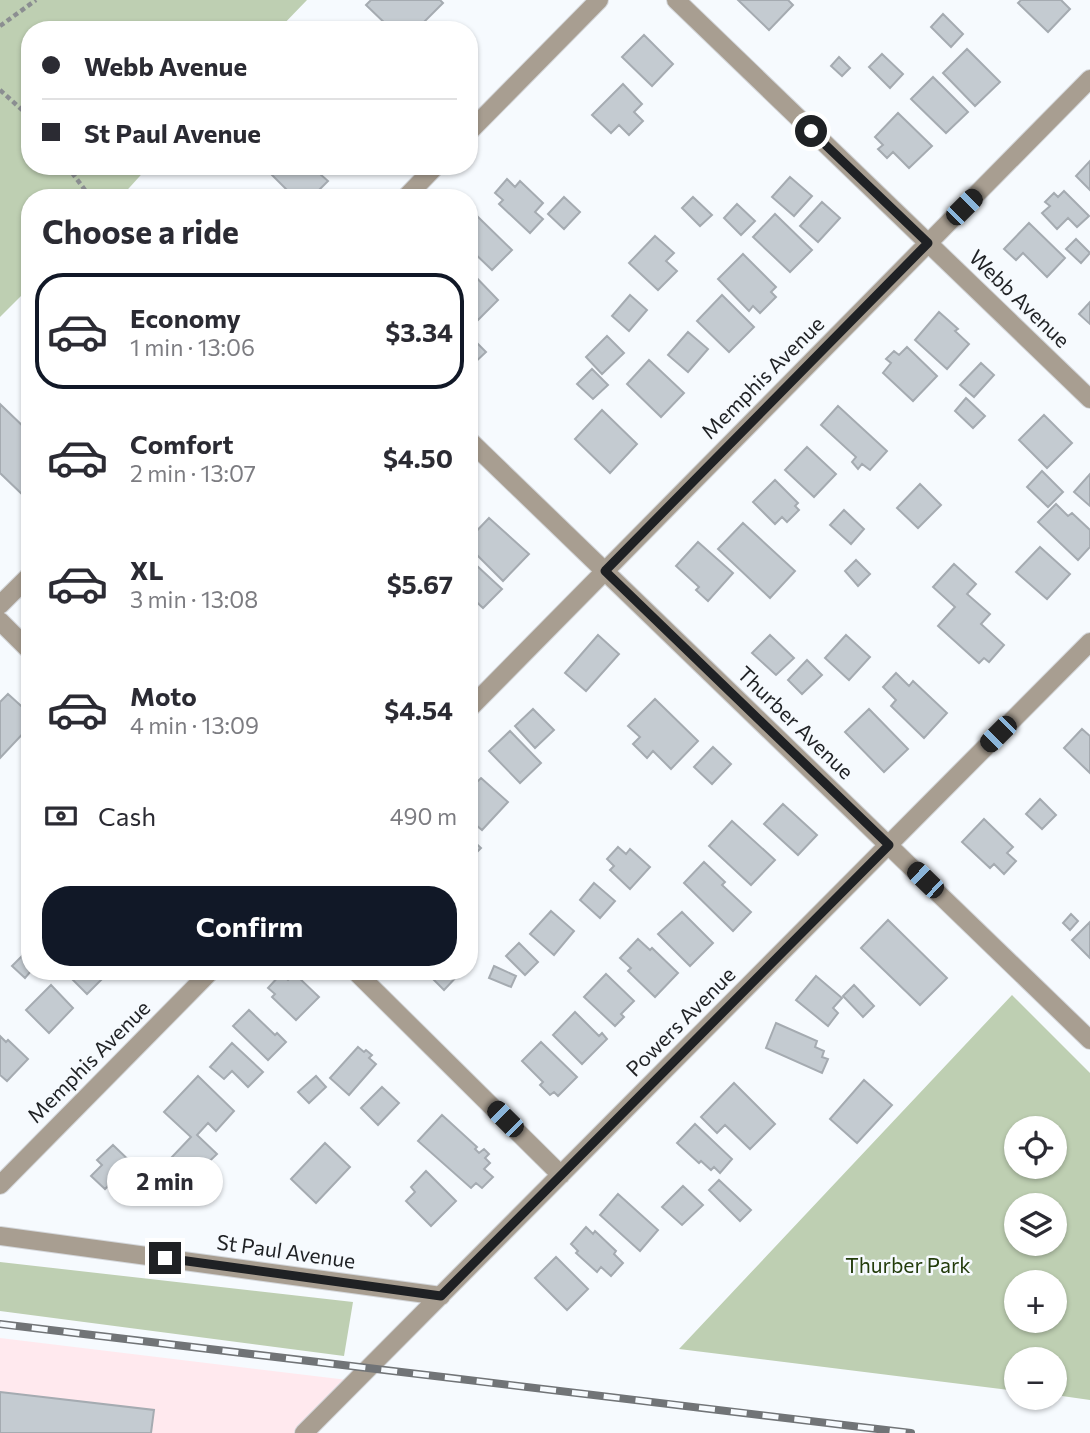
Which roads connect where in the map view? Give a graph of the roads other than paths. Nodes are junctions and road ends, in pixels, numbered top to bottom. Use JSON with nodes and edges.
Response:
{"nodes":[{"id":1,"x":599,"y":0,"type":"edge"},
{"id":2,"x":676,"y":0,"type":"edge"},
{"id":3,"x":1090,"y":79,"type":"edge"},
{"id":4,"x":478,"y":123,"type":"edge"},
{"id":5,"x":427,"y":175,"type":"edge"},
{"id":6,"x":414,"y":189,"type":"edge"},
{"id":7,"x":928,"y":243,"type":"junction"},
{"id":8,"x":1090,"y":398,"type":"edge"},
{"id":9,"x":478,"y":449,"type":"edge"},
{"id":10,"x":605,"y":571,"type":"junction"},
{"id":11,"x":21,"y":584,"type":"edge"},
{"id":12,"x":0,"y":605,"type":"edge"},
{"id":13,"x":0,"y":621,"type":"edge"},
{"id":14,"x":21,"y":642,"type":"edge"},
{"id":15,"x":1090,"y":642,"type":"edge"},
{"id":16,"x":478,"y":700,"type":"edge"},
{"id":17,"x":889,"y":845,"type":"junction"},
{"id":18,"x":202,"y":980,"type":"edge"},
{"id":19,"x":364,"y":980,"type":"edge"},
{"id":20,"x":1090,"y":1040,"type":"edge"},
{"id":21,"x":561,"y":1175,"type":"junction"},
{"id":22,"x":0,"y":1185,"type":"edge"},
{"id":23,"x":0,"y":1236,"type":"edge"},
{"id":24,"x":441,"y":1296,"type":"junction"},
{"id":25,"x":304,"y":1433,"type":"edge"}],
"edges":[{"from":1,"to":4,"type":"street"},
{"from":2,"to":7,"type":"street","name":"Webb Avenue"},
{"from":3,"to":7,"type":"street","name":"Memphis Avenue"},
{"from":5,"to":6,"type":"street"},
{"from":7,"to":8,"type":"street","name":"Webb Avenue"},
{"from":7,"to":10,"type":"street","name":"Memphis Avenue"},
{"from":9,"to":10,"type":"street","name":"Thurber Avenue"},
{"from":10,"to":16,"type":"street","name":"Memphis Avenue"},
{"from":10,"to":17,"type":"street","name":"Thurber Avenue"},
{"from":11,"to":12,"type":"street"},
{"from":13,"to":14,"type":"street"},
{"from":15,"to":17,"type":"street","name":"Powers Avenue"},
{"from":17,"to":20,"type":"street","name":"Thurber Avenue"},
{"from":17,"to":21,"type":"street","name":"Powers Avenue"},
{"from":18,"to":22,"type":"street","name":"Memphis Avenue"},
{"from":19,"to":21,"type":"street"},
{"from":21,"to":24,"type":"street","name":"Powers Avenue"},
{"from":23,"to":24,"type":"street","name":"St Paul Avenue"},
{"from":24,"to":25,"type":"street","name":"Powers Avenue"}]}
